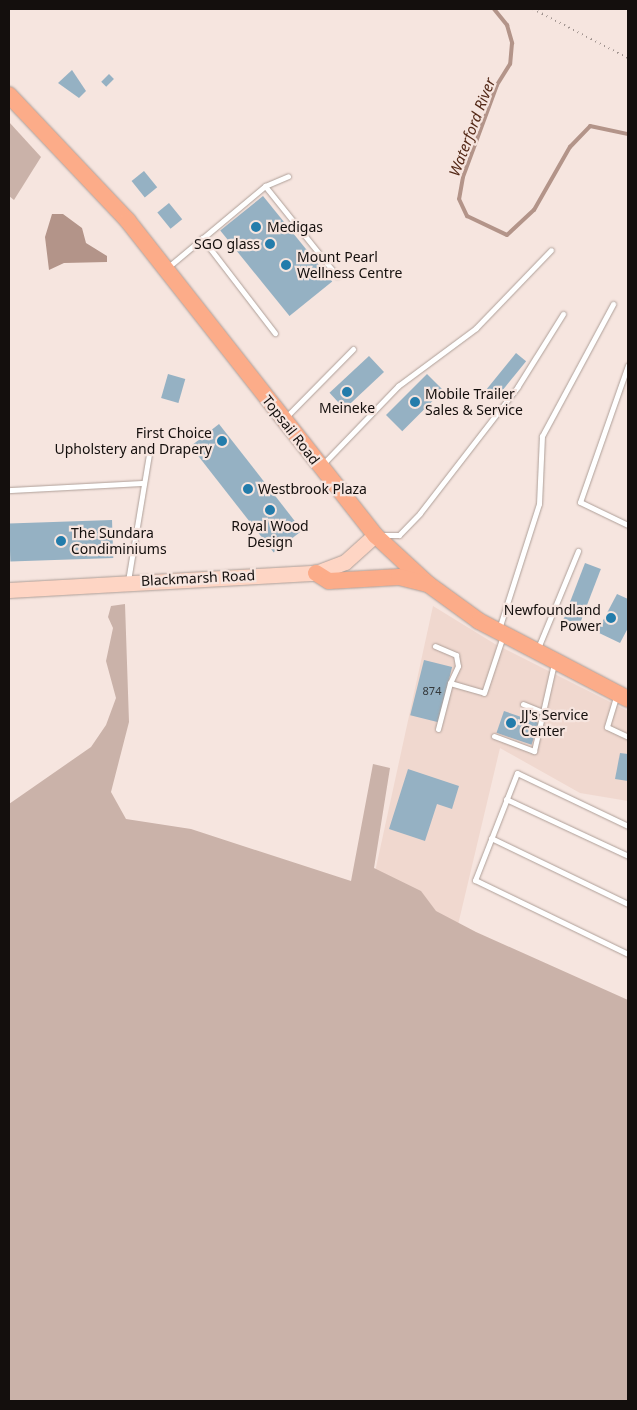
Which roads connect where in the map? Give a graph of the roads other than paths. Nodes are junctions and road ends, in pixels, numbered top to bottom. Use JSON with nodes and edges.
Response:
{"nodes":[{"id":1,"x":9,"y":95,"type":"edge"},
{"id":2,"x":288,"y":176,"type":"dead end"},
{"id":3,"x":265,"y":186,"type":"junction"},
{"id":4,"x":202,"y":238,"type":"junction"},
{"id":5,"x":552,"y":250,"type":"dead end"},
{"id":6,"x":166,"y":268,"type":"junction"},
{"id":7,"x":337,"y":276,"type":"dead end"},
{"id":8,"x":613,"y":304,"type":"dead end"},
{"id":9,"x":563,"y":314,"type":"dead end"},
{"id":10,"x":275,"y":333,"type":"dead end"},
{"id":11,"x":353,"y":349,"type":"dead end"},
{"id":12,"x":628,"y":365,"type":"edge"},
{"id":13,"x":282,"y":420,"type":"junction"},
{"id":14,"x":150,"y":448,"type":"dead end"},
{"id":15,"x":320,"y":467,"type":"junction"},
{"id":16,"x":144,"y":483,"type":"junction"},
{"id":17,"x":9,"y":490,"type":"edge"},
{"id":18,"x":628,"y":525,"type":"edge"},
{"id":19,"x":375,"y":535,"type":"junction"},
{"id":20,"x":578,"y":551,"type":"dead end"},
{"id":21,"x":316,"y":573,"type":"junction"},
{"id":22,"x":128,"y":582,"type":"junction"},
{"id":23,"x":428,"y":584,"type":"junction"},
{"id":24,"x":9,"y":590,"type":"edge"},
{"id":25,"x":501,"y":634,"type":"junction"},
{"id":26,"x":435,"y":646,"type":"dead end"},
{"id":27,"x":536,"y":653,"type":"junction"},
{"id":28,"x":554,"y":663,"type":"junction"},
{"id":29,"x":450,"y":683,"type":"junction"},
{"id":30,"x":622,"y":696,"type":"edge"},
{"id":31,"x":523,"y":704,"type":"dead end"},
{"id":32,"x":542,"y":712,"type":"junction"},
{"id":33,"x":438,"y":729,"type":"dead end"},
{"id":34,"x":494,"y":736,"type":"dead end"},
{"id":35,"x":628,"y":737,"type":"edge"},
{"id":36,"x":506,"y":799,"type":"junction"},
{"id":37,"x":628,"y":826,"type":"edge"},
{"id":38,"x":491,"y":838,"type":"junction"},
{"id":39,"x":628,"y":856,"type":"edge"},
{"id":40,"x":628,"y":904,"type":"edge"},
{"id":41,"x":628,"y":954,"type":"edge"}],
"edges":[{"from":1,"to":6,"type":"main road","name":"Topsail Road"},
{"from":2,"to":3,"type":"lane"},
{"from":3,"to":4,"type":"lane"},
{"from":3,"to":7,"type":"lane"},
{"from":4,"to":6,"type":"lane"},
{"from":4,"to":10,"type":"lane"},
{"from":5,"to":15,"type":"lane"},
{"from":6,"to":13,"type":"main road","name":"Topsail Road"},
{"from":8,"to":25,"type":"lane"},
{"from":9,"to":19,"type":"lane"},
{"from":11,"to":13,"type":"lane"},
{"from":12,"to":18,"type":"lane"},
{"from":13,"to":15,"type":"main road","name":"Topsail Road"},
{"from":14,"to":16,"type":"lane"},
{"from":15,"to":19,"type":"main road","name":"Topsail Road"},
{"from":16,"to":17,"type":"lane"},
{"from":16,"to":22,"type":"lane"},
{"from":19,"to":21,"type":"main road","name":"Blackmarsh Road"},
{"from":19,"to":23,"type":"main road","name":"Topsail Road"},
{"from":20,"to":27,"type":"lane"},
{"from":21,"to":22,"type":"main road","name":"Blackmarsh Road"},
{"from":21,"to":23,"type":"main road"},
{"from":22,"to":24,"type":"main road","name":"Blackmarsh Road"},
{"from":23,"to":25,"type":"main road","name":"Topsail Road"},
{"from":25,"to":27,"type":"main road","name":"Topsail Road"},
{"from":25,"to":29,"type":"lane"},
{"from":26,"to":29,"type":"lane"},
{"from":27,"to":28,"type":"main road","name":"Topsail Road"},
{"from":28,"to":30,"type":"main road","name":"Topsail Road"},
{"from":28,"to":32,"type":"lane"},
{"from":29,"to":33,"type":"lane"},
{"from":30,"to":35,"type":"lane"},
{"from":31,"to":32,"type":"lane"},
{"from":32,"to":34,"type":"lane"},
{"from":36,"to":37,"type":"lane"},
{"from":36,"to":38,"type":"lane"},
{"from":36,"to":39,"type":"lane"},
{"from":38,"to":40,"type":"lane"},
{"from":38,"to":41,"type":"lane"}]}
